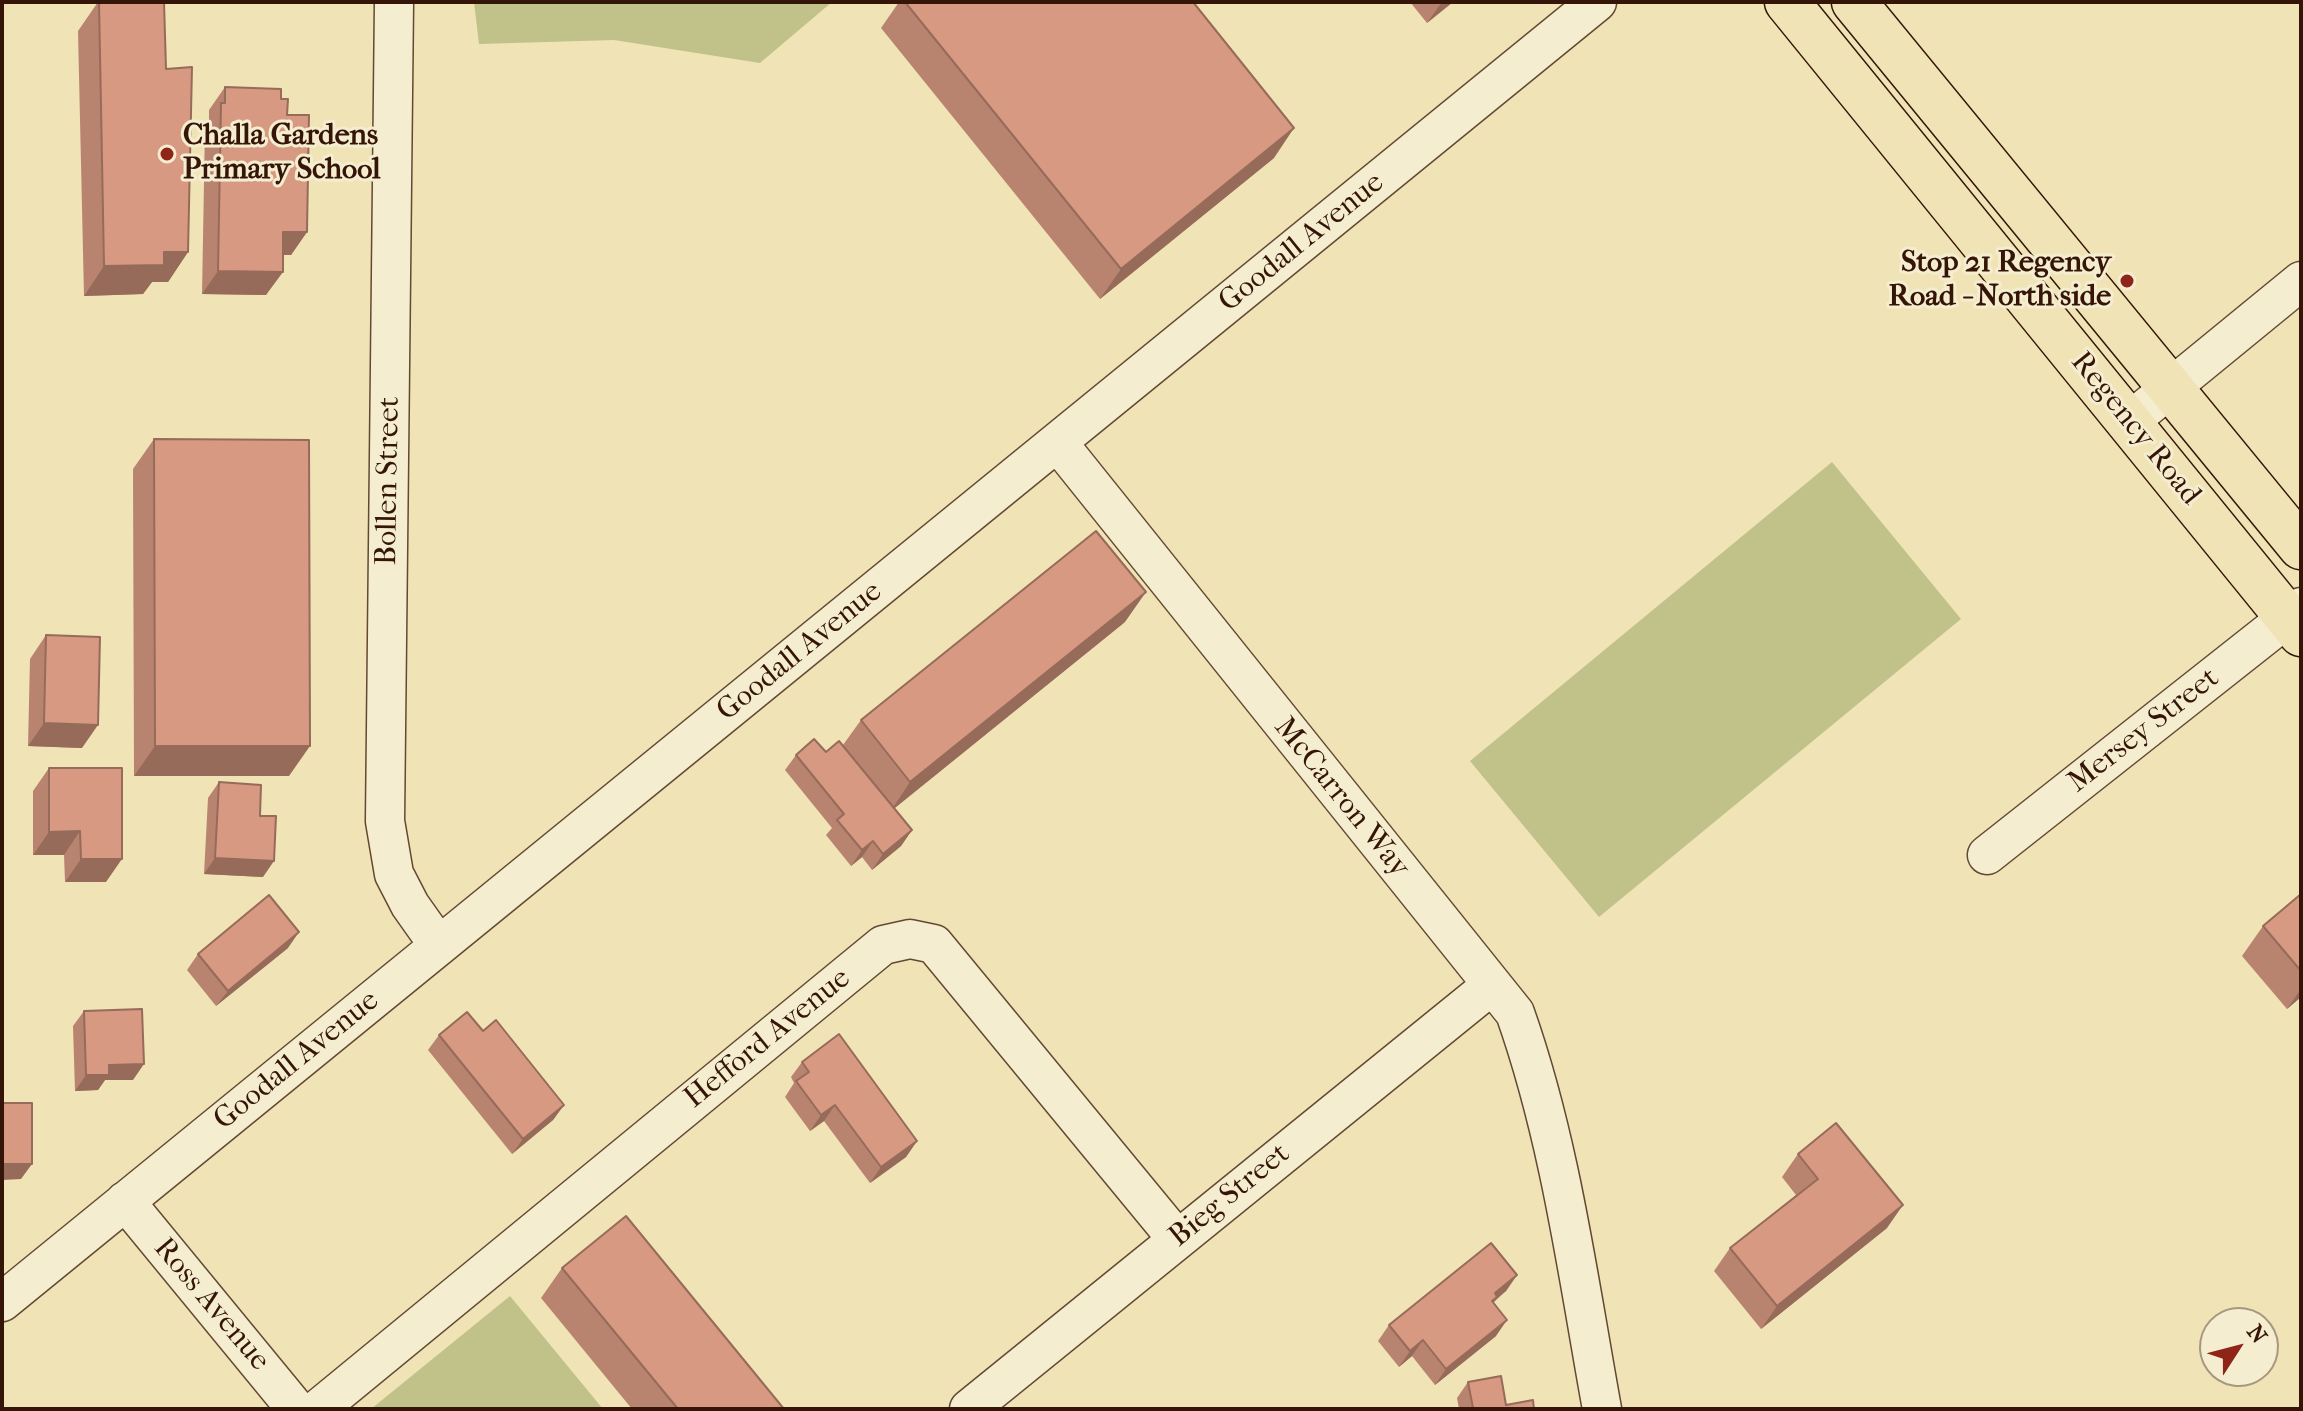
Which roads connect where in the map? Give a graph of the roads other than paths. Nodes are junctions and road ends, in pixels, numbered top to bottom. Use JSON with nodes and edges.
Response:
{"nodes":[{"id":1,"x":394,"y":2,"type":"edge"},
{"id":2,"x":1597,"y":2,"type":"edge"},
{"id":3,"x":1787,"y":2,"type":"edge"},
{"id":4,"x":1854,"y":2,"type":"edge"},
{"id":5,"x":2301,"y":281,"type":"edge"},
{"id":6,"x":2170,"y":388,"type":"junction"},
{"id":7,"x":2130,"y":421,"type":"junction"},
{"id":8,"x":1058,"y":443,"type":"junction"},
{"id":9,"x":2301,"y":547,"type":"edge"},
{"id":10,"x":2297,"y":619,"type":"edge"},
{"id":11,"x":1987,"y":855,"type":"dead end"},
{"id":12,"x":439,"y":946,"type":"junction"},
{"id":13,"x":1492,"y":985,"type":"junction"},
{"id":14,"x":125,"y":1201,"type":"junction"},
{"id":15,"x":1177,"y":1239,"type":"junction"},
{"id":16,"x":2,"y":1302,"type":"edge"},
{"id":17,"x":296,"y":1409,"type":"edge"},
{"id":18,"x":318,"y":1409,"type":"edge"},
{"id":19,"x":969,"y":1409,"type":"edge"},
{"id":20,"x":1602,"y":1409,"type":"edge"}],
"edges":[{"from":1,"to":12,"type":"street","name":"Bollen Street"},
{"from":2,"to":8,"type":"street","name":"Goodall Avenue"},
{"from":3,"to":7,"type":"main road","name":"Regency Road"},
{"from":4,"to":6,"type":"main road","name":"Regency Road"},
{"from":5,"to":6,"type":"street"},
{"from":6,"to":7,"type":"street"},
{"from":6,"to":9,"type":"main road","name":"Regency Road"},
{"from":7,"to":10,"type":"main road","name":"Regency Road"},
{"from":8,"to":12,"type":"street","name":"Goodall Avenue"},
{"from":8,"to":13,"type":"street","name":"McCarron Way"},
{"from":10,"to":11,"type":"street","name":"Mersey Street"},
{"from":12,"to":14,"type":"street","name":"Goodall Avenue"},
{"from":13,"to":15,"type":"street","name":"Bieg Street"},
{"from":13,"to":20,"type":"street","name":"McCarron Way"},
{"from":14,"to":16,"type":"street","name":"Goodall Avenue"},
{"from":14,"to":17,"type":"street","name":"Ross Avenue"},
{"from":15,"to":18,"type":"street","name":"Hefford Avenue"},
{"from":15,"to":19,"type":"street","name":"Bieg Street"}]}
